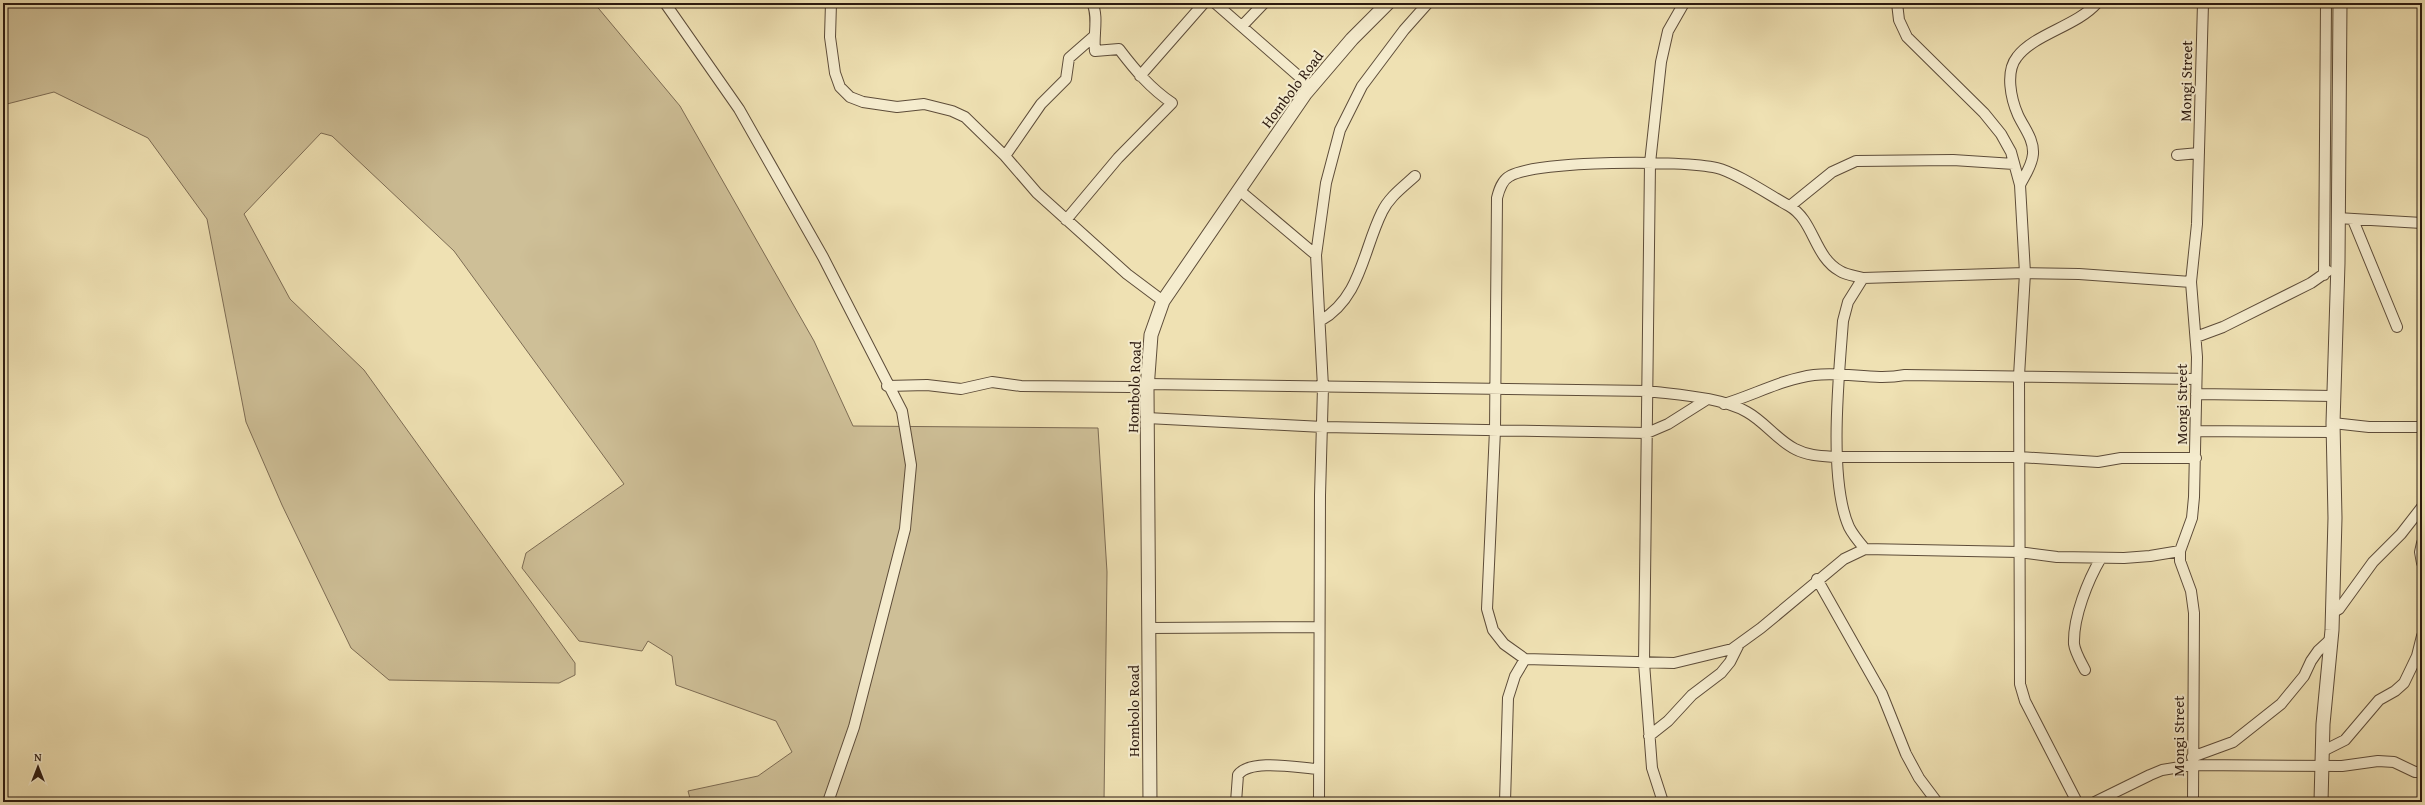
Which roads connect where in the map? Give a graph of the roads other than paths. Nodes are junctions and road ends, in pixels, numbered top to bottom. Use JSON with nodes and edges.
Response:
{"nodes":[{"id":1,"x":664,"y":3,"type":"edge"},
{"id":2,"x":831,"y":3,"type":"edge"},
{"id":3,"x":1092,"y":3,"type":"edge"},
{"id":4,"x":1204,"y":3,"type":"edge"},
{"id":5,"x":1215,"y":3,"type":"edge"},
{"id":6,"x":1264,"y":3,"type":"edge"},
{"id":7,"x":1388,"y":3,"type":"edge"},
{"id":8,"x":1428,"y":3,"type":"edge"},
{"id":9,"x":1684,"y":3,"type":"edge"},
{"id":10,"x":1897,"y":3,"type":"edge"},
{"id":11,"x":2097,"y":3,"type":"edge"},
{"id":12,"x":2203,"y":3,"type":"edge"},
{"id":13,"x":2326,"y":3,"type":"edge"},
{"id":14,"x":2340,"y":3,"type":"edge"},
{"id":15,"x":1242,"y":26,"type":"junction"},
{"id":16,"x":1093,"y":37,"type":"junction"},
{"id":17,"x":1140,"y":76,"type":"junction"},
{"id":18,"x":1311,"y":87,"type":"junction"},
{"id":19,"x":2199,"y":153,"type":"junction"},
{"id":20,"x":2177,"y":155,"type":"dead end"},
{"id":21,"x":1004,"y":156,"type":"junction"},
{"id":22,"x":1650,"y":163,"type":"junction"},
{"id":23,"x":2014,"y":164,"type":"junction"},
{"id":24,"x":1415,"y":176,"type":"dead end"},
{"id":25,"x":2020,"y":185,"type":"junction"},
{"id":26,"x":1240,"y":190,"type":"junction"},
{"id":27,"x":1790,"y":206,"type":"junction"},
{"id":28,"x":2337,"y":218,"type":"junction"},
{"id":29,"x":1066,"y":220,"type":"junction"},
{"id":30,"x":2353,"y":220,"type":"junction"},
{"id":31,"x":2422,"y":223,"type":"edge"},
{"id":32,"x":1316,"y":255,"type":"junction"},
{"id":33,"x":2338,"y":263,"type":"junction"},
{"id":34,"x":2025,"y":273,"type":"junction"},
{"id":35,"x":2324,"y":275,"type":"junction"},
{"id":36,"x":1863,"y":278,"type":"junction"},
{"id":37,"x":2191,"y":282,"type":"junction"},
{"id":38,"x":1163,"y":301,"type":"junction"},
{"id":39,"x":1320,"y":321,"type":"junction"},
{"id":40,"x":2397,"y":326,"type":"dead end"},
{"id":41,"x":2196,"y":337,"type":"junction"},
{"id":42,"x":1840,"y":374,"type":"junction"},
{"id":43,"x":2020,"y":376,"type":"junction"},
{"id":44,"x":2196,"y":379,"type":"junction"},
{"id":45,"x":887,"y":386,"type":"junction"},
{"id":46,"x":1147,"y":386,"type":"junction"},
{"id":47,"x":1323,"y":387,"type":"junction"},
{"id":48,"x":1495,"y":389,"type":"junction"},
{"id":49,"x":1648,"y":391,"type":"junction"},
{"id":50,"x":2196,"y":394,"type":"junction"},
{"id":51,"x":2334,"y":396,"type":"junction"},
{"id":52,"x":1706,"y":400,"type":"junction"},
{"id":53,"x":1723,"y":404,"type":"junction"},
{"id":54,"x":1147,"y":418,"type":"junction"},
{"id":55,"x":1323,"y":427,"type":"junction"},
{"id":56,"x":2422,"y":427,"type":"edge"},
{"id":57,"x":2333,"y":428,"type":"junction"},
{"id":58,"x":1495,"y":430,"type":"junction"},
{"id":59,"x":2196,"y":431,"type":"junction"},
{"id":60,"x":1647,"y":433,"type":"junction"},
{"id":61,"x":1837,"y":457,"type":"junction"},
{"id":62,"x":2019,"y":457,"type":"junction"},
{"id":63,"x":2196,"y":458,"type":"junction"},
{"id":64,"x":2422,"y":507,"type":"edge"},
{"id":65,"x":2422,"y":543,"type":"edge"},
{"id":66,"x":1865,"y":549,"type":"junction"},
{"id":67,"x":2180,"y":551,"type":"junction"},
{"id":68,"x":2019,"y":552,"type":"junction"},
{"id":69,"x":2101,"y":558,"type":"junction"},
{"id":70,"x":2422,"y":563,"type":"edge"},
{"id":71,"x":1817,"y":579,"type":"junction"},
{"id":72,"x":2332,"y":613,"type":"junction"},
{"id":73,"x":1319,"y":627,"type":"junction"},
{"id":74,"x":1149,"y":628,"type":"junction"},
{"id":75,"x":2330,"y":639,"type":"junction"},
{"id":76,"x":2421,"y":643,"type":"edge"},
{"id":77,"x":1739,"y":644,"type":"junction"},
{"id":78,"x":1526,"y":659,"type":"junction"},
{"id":79,"x":1644,"y":663,"type":"junction"},
{"id":80,"x":2085,"y":670,"type":"dead end"},
{"id":81,"x":1649,"y":736,"type":"junction"},
{"id":82,"x":2323,"y":751,"type":"junction"},
{"id":83,"x":2192,"y":761,"type":"junction"},
{"id":84,"x":2322,"y":766,"type":"junction"},
{"id":85,"x":1318,"y":769,"type":"junction"},
{"id":86,"x":2422,"y":772,"type":"edge"},
{"id":87,"x":828,"y":802,"type":"edge"},
{"id":88,"x":1150,"y":802,"type":"edge"},
{"id":89,"x":1236,"y":802,"type":"edge"},
{"id":90,"x":1319,"y":802,"type":"edge"},
{"id":91,"x":1505,"y":802,"type":"edge"},
{"id":92,"x":1663,"y":802,"type":"edge"},
{"id":93,"x":1937,"y":802,"type":"edge"},
{"id":94,"x":2077,"y":802,"type":"edge"},
{"id":95,"x":2096,"y":802,"type":"edge"},
{"id":96,"x":2193,"y":802,"type":"edge"},
{"id":97,"x":2321,"y":802,"type":"edge"}],
"edges":[{"from":1,"to":45,"type":"street"},
{"from":2,"to":21,"type":"street"},
{"from":3,"to":16,"type":"street"},
{"from":4,"to":17,"type":"street"},
{"from":5,"to":15,"type":"street"},
{"from":6,"to":15,"type":"street"},
{"from":7,"to":18,"type":"street","name":"Hombolo Road"},
{"from":8,"to":32,"type":"street"},
{"from":9,"to":22,"type":"street"},
{"from":10,"to":23,"type":"street"},
{"from":11,"to":25,"type":"street"},
{"from":12,"to":19,"type":"street","name":"Mongi Street"},
{"from":13,"to":35,"type":"street"},
{"from":14,"to":28,"type":"street"},
{"from":15,"to":18,"type":"street"},
{"from":16,"to":17,"type":"street"},
{"from":16,"to":21,"type":"street"},
{"from":17,"to":29,"type":"street"},
{"from":18,"to":26,"type":"street","name":"Hombolo Road"},
{"from":19,"to":20,"type":"street"},
{"from":19,"to":37,"type":"street","name":"Mongi Street"},
{"from":21,"to":29,"type":"street"},
{"from":22,"to":27,"type":"street"},
{"from":22,"to":48,"type":"street"},
{"from":22,"to":49,"type":"street"},
{"from":23,"to":25,"type":"street"},
{"from":23,"to":27,"type":"street"},
{"from":24,"to":39,"type":"street"},
{"from":25,"to":34,"type":"street"},
{"from":26,"to":32,"type":"street"},
{"from":26,"to":38,"type":"street","name":"Hombolo Road"},
{"from":27,"to":36,"type":"street"},
{"from":28,"to":30,"type":"street"},
{"from":28,"to":33,"type":"street"},
{"from":29,"to":38,"type":"street"},
{"from":30,"to":31,"type":"street"},
{"from":30,"to":40,"type":"street"},
{"from":32,"to":39,"type":"street"},
{"from":33,"to":35,"type":"street"},
{"from":33,"to":51,"type":"street"},
{"from":34,"to":36,"type":"street"},
{"from":34,"to":37,"type":"street"},
{"from":34,"to":43,"type":"street"},
{"from":35,"to":41,"type":"street"},
{"from":36,"to":42,"type":"street"},
{"from":37,"to":41,"type":"street","name":"Mongi Street"},
{"from":38,"to":46,"type":"street","name":"Hombolo Road"},
{"from":39,"to":47,"type":"street"},
{"from":41,"to":44,"type":"street","name":"Mongi Street"},
{"from":42,"to":43,"type":"street"},
{"from":42,"to":53,"type":"street"},
{"from":42,"to":61,"type":"street"},
{"from":43,"to":44,"type":"street"},
{"from":43,"to":62,"type":"street"},
{"from":44,"to":50,"type":"street","name":"Mongi Street"},
{"from":45,"to":46,"type":"street"},
{"from":45,"to":87,"type":"street"},
{"from":46,"to":47,"type":"street"},
{"from":46,"to":54,"type":"street","name":"Hombolo Road"},
{"from":47,"to":48,"type":"street"},
{"from":47,"to":55,"type":"street"},
{"from":48,"to":49,"type":"street"},
{"from":48,"to":58,"type":"street"},
{"from":49,"to":52,"type":"street"},
{"from":49,"to":60,"type":"street"},
{"from":50,"to":51,"type":"street"},
{"from":50,"to":59,"type":"street","name":"Mongi Street"},
{"from":51,"to":57,"type":"street"},
{"from":52,"to":53,"type":"street"},
{"from":52,"to":60,"type":"street"},
{"from":53,"to":61,"type":"street"},
{"from":54,"to":55,"type":"street"},
{"from":54,"to":74,"type":"street","name":"Hombolo Road"},
{"from":55,"to":58,"type":"street"},
{"from":55,"to":73,"type":"street"},
{"from":56,"to":57,"type":"street"},
{"from":57,"to":59,"type":"street"},
{"from":57,"to":72,"type":"street"},
{"from":58,"to":60,"type":"street"},
{"from":58,"to":78,"type":"street"},
{"from":59,"to":63,"type":"street","name":"Mongi Street"},
{"from":60,"to":79,"type":"street"},
{"from":61,"to":62,"type":"street"},
{"from":61,"to":66,"type":"street"},
{"from":62,"to":63,"type":"street"},
{"from":62,"to":68,"type":"street"},
{"from":63,"to":67,"type":"street","name":"Mongi Street"},
{"from":64,"to":72,"type":"street"},
{"from":65,"to":70,"type":"street"},
{"from":66,"to":68,"type":"street"},
{"from":66,"to":71,"type":"street"},
{"from":67,"to":69,"type":"street"},
{"from":67,"to":83,"type":"street","name":"Mongi Street"},
{"from":68,"to":69,"type":"street"},
{"from":68,"to":94,"type":"street"},
{"from":69,"to":80,"type":"street"},
{"from":71,"to":77,"type":"street"},
{"from":71,"to":93,"type":"street"},
{"from":72,"to":75,"type":"street"},
{"from":73,"to":74,"type":"street"},
{"from":73,"to":85,"type":"street"},
{"from":74,"to":88,"type":"street","name":"Hombolo Road"},
{"from":75,"to":82,"type":"street"},
{"from":75,"to":83,"type":"street"},
{"from":76,"to":82,"type":"street"},
{"from":77,"to":79,"type":"street"},
{"from":77,"to":81,"type":"street"},
{"from":78,"to":79,"type":"street"},
{"from":78,"to":91,"type":"street"},
{"from":79,"to":81,"type":"street"},
{"from":81,"to":92,"type":"street"},
{"from":82,"to":84,"type":"street"},
{"from":83,"to":84,"type":"street"},
{"from":83,"to":95,"type":"street"},
{"from":83,"to":96,"type":"street","name":"Mongi Street"},
{"from":84,"to":86,"type":"street"},
{"from":84,"to":97,"type":"street"},
{"from":85,"to":89,"type":"street"},
{"from":85,"to":90,"type":"street"}]}
